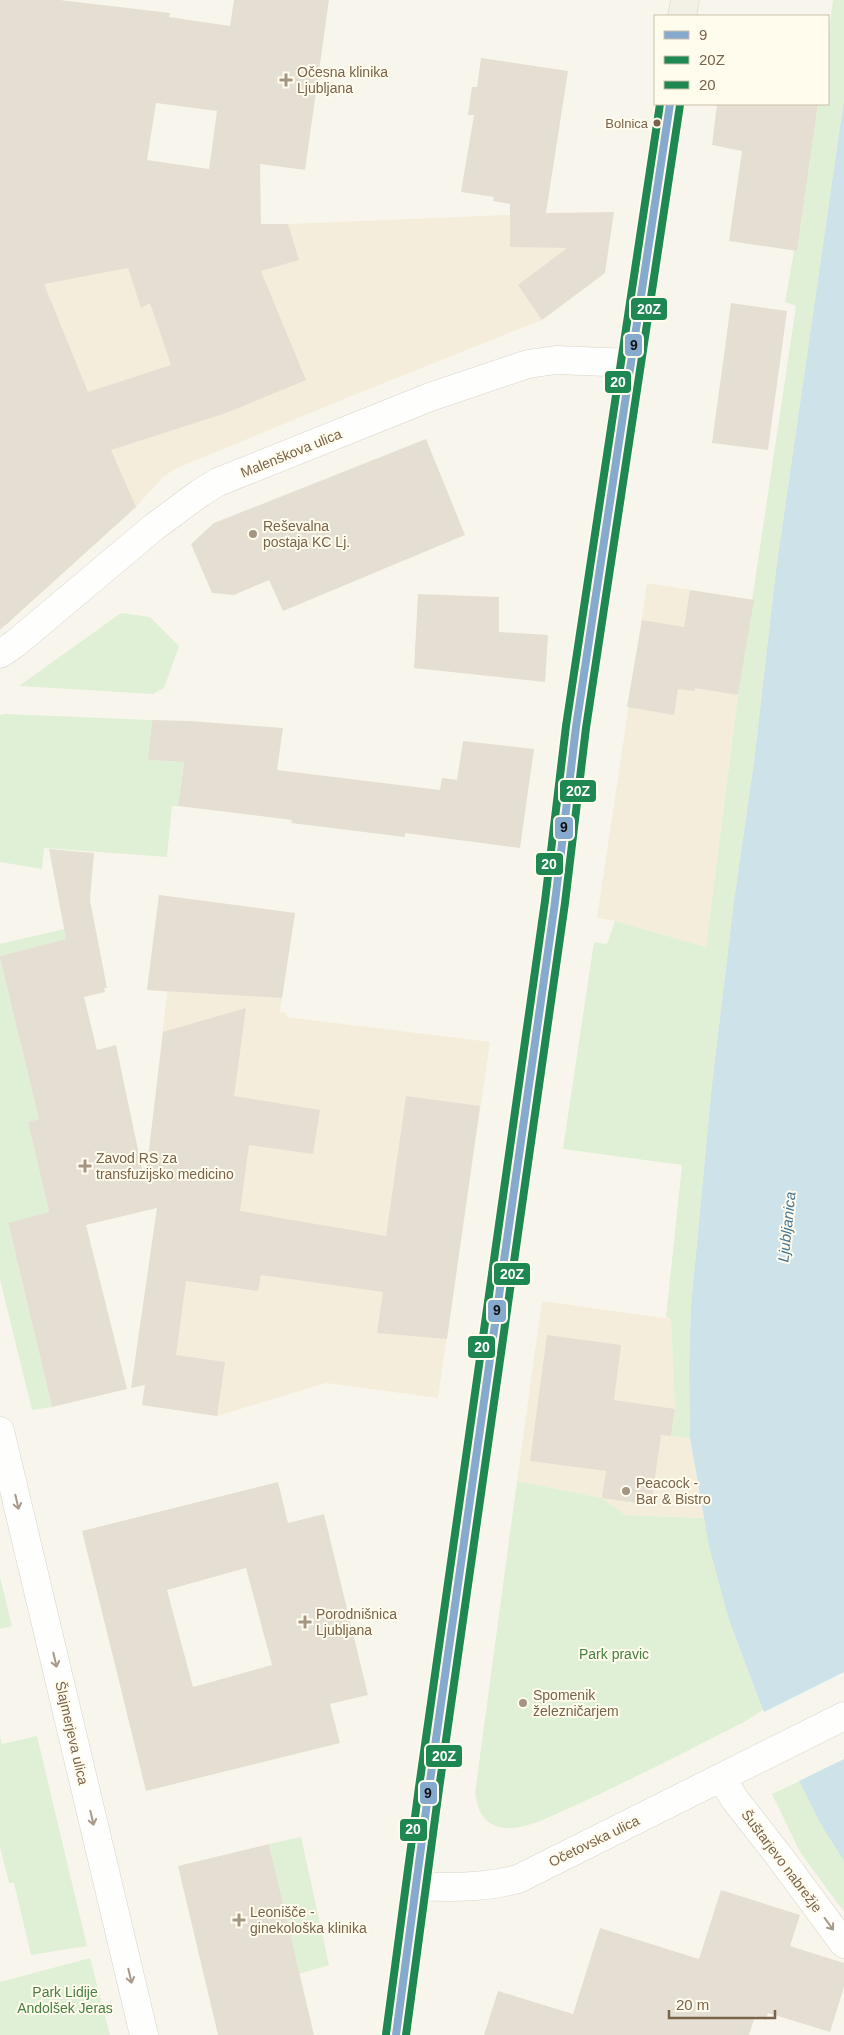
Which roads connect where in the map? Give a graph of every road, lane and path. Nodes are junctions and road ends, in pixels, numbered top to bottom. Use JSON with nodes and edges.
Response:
{"nodes":[{"id":1,"x":685,"y":0,"type":"edge"},
{"id":2,"x":682,"y":15,"type":"edge"},
{"id":3,"x":670,"y":105,"type":"edge"},
{"id":4,"x":632,"y":363,"type":"junction"},
{"id":5,"x":0,"y":654,"type":"edge"},
{"id":6,"x":0,"y":1432,"type":"edge"},
{"id":7,"x":844,"y":1716,"type":"edge"},
{"id":8,"x":721,"y":1778,"type":"junction"},
{"id":9,"x":417,"y":1886,"type":"junction"},
{"id":10,"x":844,"y":1944,"type":"edge"},
{"id":11,"x":144,"y":2035,"type":"edge"},
{"id":12,"x":396,"y":2035,"type":"edge"}],
"edges":[{"from":1,"to":2,"type":"main road"},
{"from":3,"to":4,"type":"main road"},
{"from":4,"to":5,"type":"street","name":"Malenškova ulica"},
{"from":4,"to":9,"type":"main road"},
{"from":6,"to":11,"type":"street","name":"Šlajmerjeva ulica","one_way":true},
{"from":7,"to":8,"type":"street","name":"Očetovska ulica"},
{"from":8,"to":9,"type":"street","name":"Očetovska ulica"},
{"from":8,"to":10,"type":"street","name":"Šuštarjevo nabrežje","one_way":true},
{"from":9,"to":12,"type":"main road"}]}
